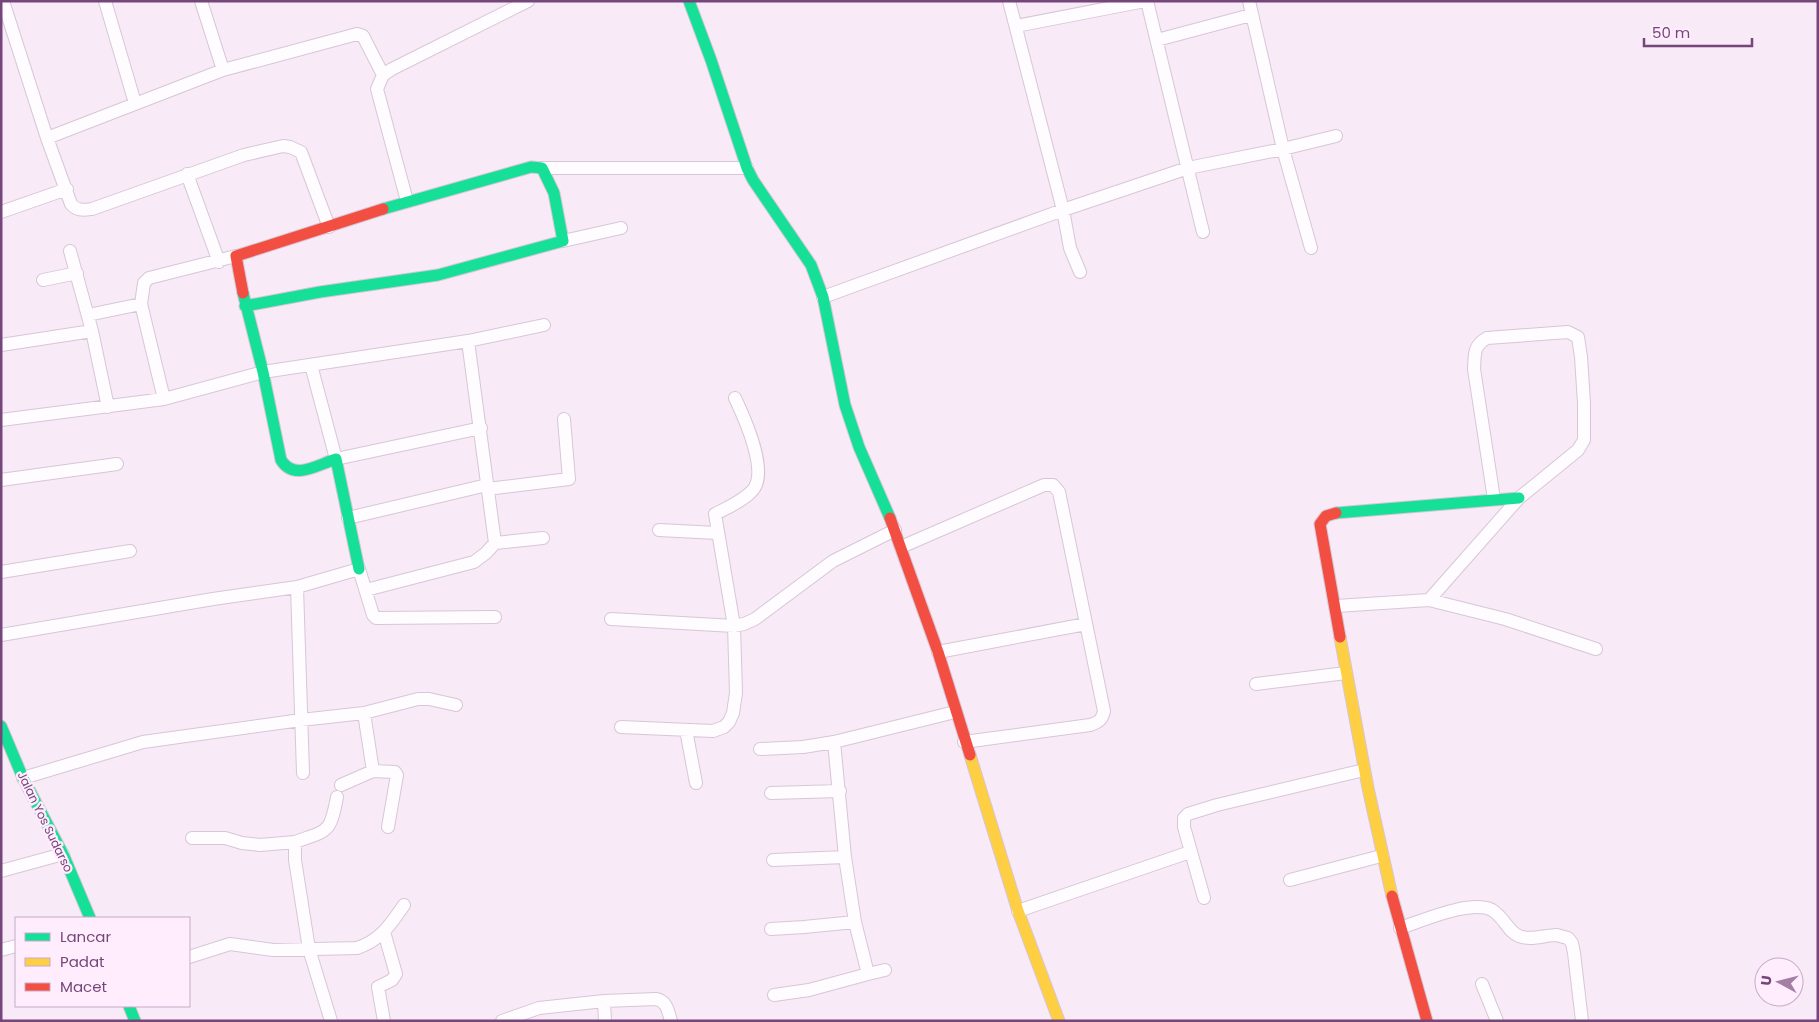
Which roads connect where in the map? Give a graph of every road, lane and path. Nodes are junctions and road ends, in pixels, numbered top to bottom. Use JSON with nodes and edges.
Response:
{"nodes":[{"id":1,"x":4,"y":1,"type":"edge"},
{"id":2,"x":105,"y":1,"type":"edge"},
{"id":3,"x":201,"y":1,"type":"edge"},
{"id":4,"x":528,"y":1,"type":"edge"},
{"id":5,"x":689,"y":1,"type":"edge"},
{"id":6,"x":1009,"y":1,"type":"edge"},
{"id":7,"x":1146,"y":1,"type":"edge"},
{"id":8,"x":1249,"y":1,"type":"edge"},
{"id":9,"x":1251,"y":16,"type":"junction"},
{"id":10,"x":1016,"y":26,"type":"junction"},
{"id":11,"x":1157,"y":40,"type":"junction"},
{"id":12,"x":223,"y":70,"type":"junction"},
{"id":13,"x":383,"y":75,"type":"junction"},
{"id":14,"x":135,"y":103,"type":"junction"},
{"id":15,"x":1336,"y":136,"type":"dead end"},
{"id":16,"x":47,"y":138,"type":"junction"},
{"id":17,"x":1283,"y":149,"type":"junction"},
{"id":18,"x":542,"y":168,"type":"junction"},
{"id":19,"x":747,"y":168,"type":"junction"},
{"id":20,"x":1188,"y":168,"type":"junction"},
{"id":21,"x":188,"y":174,"type":"junction"},
{"id":22,"x":67,"y":189,"type":"junction"},
{"id":23,"x":407,"y":201,"type":"junction"},
{"id":24,"x":1063,"y":210,"type":"junction"},
{"id":25,"x":1,"y":212,"type":"edge"},
{"id":26,"x":329,"y":227,"type":"junction"},
{"id":27,"x":621,"y":228,"type":"dead end"},
{"id":28,"x":1204,"y":232,"type":"dead end"},
{"id":29,"x":563,"y":241,"type":"junction"},
{"id":30,"x":1311,"y":248,"type":"dead end"},
{"id":31,"x":70,"y":251,"type":"dead end"},
{"id":32,"x":236,"y":256,"type":"junction"},
{"id":33,"x":218,"y":262,"type":"junction"},
{"id":34,"x":1080,"y":272,"type":"dead end"},
{"id":35,"x":77,"y":273,"type":"junction"},
{"id":36,"x":43,"y":280,"type":"dead end"},
{"id":37,"x":822,"y":297,"type":"junction"},
{"id":38,"x":141,"y":304,"type":"junction"},
{"id":39,"x":246,"y":306,"type":"junction"},
{"id":40,"x":88,"y":315,"type":"junction"},
{"id":41,"x":544,"y":325,"type":"dead end"},
{"id":42,"x":92,"y":331,"type":"junction"},
{"id":43,"x":468,"y":341,"type":"junction"},
{"id":44,"x":1,"y":345,"type":"edge"},
{"id":45,"x":311,"y":365,"type":"junction"},
{"id":46,"x":263,"y":372,"type":"junction"},
{"id":47,"x":735,"y":398,"type":"dead end"},
{"id":48,"x":164,"y":399,"type":"junction"},
{"id":49,"x":108,"y":407,"type":"junction"},
{"id":50,"x":564,"y":419,"type":"dead end"},
{"id":51,"x":1,"y":420,"type":"edge"},
{"id":52,"x":480,"y":428,"type":"junction"},
{"id":53,"x":336,"y":459,"type":"junction"},
{"id":54,"x":117,"y":464,"type":"dead end"},
{"id":55,"x":1,"y":480,"type":"edge"},
{"id":56,"x":487,"y":487,"type":"junction"},
{"id":57,"x":1519,"y":498,"type":"junction"},
{"id":58,"x":1494,"y":499,"type":"junction"},
{"id":59,"x":348,"y":518,"type":"junction"},
{"id":60,"x":660,"y":530,"type":"dead end"},
{"id":61,"x":895,"y":530,"type":"junction"},
{"id":62,"x":717,"y":533,"type":"junction"},
{"id":63,"x":543,"y":538,"type":"dead end"},
{"id":64,"x":495,"y":543,"type":"junction"},
{"id":65,"x":900,"y":547,"type":"junction"},
{"id":66,"x":130,"y":551,"type":"dead end"},
{"id":67,"x":359,"y":569,"type":"junction"},
{"id":68,"x":1,"y":572,"type":"edge"},
{"id":69,"x":297,"y":587,"type":"junction"},
{"id":70,"x":366,"y":590,"type":"junction"},
{"id":71,"x":1429,"y":600,"type":"junction"},
{"id":72,"x":1336,"y":606,"type":"junction"},
{"id":73,"x":495,"y":617,"type":"dead end"},
{"id":74,"x":611,"y":619,"type":"dead end"},
{"id":75,"x":1086,"y":624,"type":"junction"},
{"id":76,"x":734,"y":626,"type":"junction"},
{"id":77,"x":1,"y":635,"type":"edge"},
{"id":78,"x":1596,"y":649,"type":"dead end"},
{"id":79,"x":938,"y":652,"type":"junction"},
{"id":80,"x":1346,"y":673,"type":"junction"},
{"id":81,"x":1256,"y":684,"type":"dead end"},
{"id":82,"x":456,"y":705,"type":"dead end"},
{"id":83,"x":955,"y":712,"type":"junction"},
{"id":84,"x":364,"y":713,"type":"junction"},
{"id":85,"x":301,"y":720,"type":"junction"},
{"id":86,"x":1,"y":726,"type":"edge"},
{"id":87,"x":621,"y":727,"type":"dead end"},
{"id":88,"x":686,"y":730,"type":"junction"},
{"id":89,"x":834,"y":742,"type":"junction"},
{"id":90,"x":964,"y":742,"type":"junction"},
{"id":91,"x":760,"y":749,"type":"dead end"},
{"id":92,"x":1364,"y":770,"type":"junction"},
{"id":93,"x":374,"y":771,"type":"junction"},
{"id":94,"x":303,"y":773,"type":"dead end"},
{"id":95,"x":23,"y":778,"type":"junction"},
{"id":96,"x":696,"y":783,"type":"dead end"},
{"id":97,"x":840,"y":791,"type":"junction"},
{"id":98,"x":771,"y":793,"type":"dead end"},
{"id":99,"x":388,"y":827,"type":"dead end"},
{"id":100,"x":192,"y":838,"type":"dead end"},
{"id":101,"x":294,"y":842,"type":"junction"},
{"id":102,"x":1190,"y":852,"type":"junction"},
{"id":103,"x":63,"y":854,"type":"junction"},
{"id":104,"x":1381,"y":856,"type":"junction"},
{"id":105,"x":845,"y":857,"type":"junction"},
{"id":106,"x":773,"y":860,"type":"dead end"},
{"id":107,"x":1,"y":871,"type":"edge"},
{"id":108,"x":1290,"y":880,"type":"dead end"},
{"id":109,"x":1204,"y":898,"type":"dead end"},
{"id":110,"x":404,"y":905,"type":"dead end"},
{"id":111,"x":1018,"y":912,"type":"junction"},
{"id":112,"x":90,"y":917,"type":"edge"},
{"id":113,"x":855,"y":922,"type":"junction"},
{"id":114,"x":1400,"y":928,"type":"junction"},
{"id":115,"x":771,"y":929,"type":"dead end"},
{"id":116,"x":384,"y":932,"type":"junction"},
{"id":117,"x":15,"y":946,"type":"edge"},
{"id":118,"x":309,"y":949,"type":"junction"},
{"id":119,"x":1,"y":950,"type":"edge"},
{"id":120,"x":190,"y":957,"type":"edge"},
{"id":121,"x":885,"y":970,"type":"dead end"},
{"id":122,"x":868,"y":974,"type":"junction"},
{"id":123,"x":1482,"y":984,"type":"dead end"},
{"id":124,"x":774,"y":995,"type":"dead end"},
{"id":125,"x":604,"y":1001,"type":"junction"},
{"id":126,"x":129,"y":1007,"type":"edge"},
{"id":127,"x":1056,"y":1020,"type":"edge"},
{"id":128,"x":135,"y":1021,"type":"edge"},
{"id":129,"x":331,"y":1021,"type":"edge"},
{"id":130,"x":384,"y":1021,"type":"edge"},
{"id":131,"x":502,"y":1021,"type":"edge"},
{"id":132,"x":605,"y":1021,"type":"edge"},
{"id":133,"x":671,"y":1021,"type":"edge"},
{"id":134,"x":1427,"y":1021,"type":"edge"},
{"id":135,"x":1497,"y":1021,"type":"edge"},
{"id":136,"x":1582,"y":1021,"type":"edge"}],
"edges":[{"from":1,"to":16,"type":"street"},
{"from":2,"to":14,"type":"street"},
{"from":3,"to":12,"type":"street"},
{"from":4,"to":13,"type":"street"},
{"from":5,"to":19,"type":"main road"},
{"from":6,"to":10,"type":"street"},
{"from":7,"to":10,"type":"street"},
{"from":7,"to":11,"type":"street"},
{"from":8,"to":9,"type":"street"},
{"from":9,"to":11,"type":"street"},
{"from":9,"to":17,"type":"street"},
{"from":10,"to":24,"type":"street"},
{"from":11,"to":20,"type":"street"},
{"from":12,"to":13,"type":"street"},
{"from":12,"to":14,"type":"street"},
{"from":13,"to":23,"type":"street"},
{"from":14,"to":16,"type":"street"},
{"from":15,"to":17,"type":"street"},
{"from":16,"to":22,"type":"street"},
{"from":17,"to":20,"type":"street"},
{"from":17,"to":30,"type":"street"},
{"from":18,"to":19,"type":"street"},
{"from":18,"to":23,"type":"main road"},
{"from":18,"to":29,"type":"main road"},
{"from":19,"to":37,"type":"main road"},
{"from":20,"to":24,"type":"street"},
{"from":20,"to":28,"type":"street"},
{"from":21,"to":22,"type":"street"},
{"from":21,"to":26,"type":"street"},
{"from":21,"to":33,"type":"street"},
{"from":22,"to":25,"type":"street"},
{"from":23,"to":26,"type":"main road"},
{"from":24,"to":34,"type":"street"},
{"from":24,"to":37,"type":"street"},
{"from":26,"to":32,"type":"main road"},
{"from":27,"to":29,"type":"street"},
{"from":29,"to":39,"type":"main road"},
{"from":31,"to":35,"type":"street"},
{"from":32,"to":33,"type":"street"},
{"from":32,"to":39,"type":"main road"},
{"from":33,"to":38,"type":"street"},
{"from":35,"to":36,"type":"street"},
{"from":35,"to":40,"type":"street"},
{"from":37,"to":61,"type":"main road"},
{"from":38,"to":40,"type":"street"},
{"from":38,"to":48,"type":"street"},
{"from":39,"to":46,"type":"main road"},
{"from":40,"to":42,"type":"street"},
{"from":41,"to":43,"type":"street"},
{"from":42,"to":44,"type":"street"},
{"from":42,"to":49,"type":"street"},
{"from":43,"to":45,"type":"street"},
{"from":43,"to":52,"type":"street"},
{"from":45,"to":46,"type":"street"},
{"from":45,"to":53,"type":"street"},
{"from":46,"to":48,"type":"street"},
{"from":46,"to":53,"type":"main road"},
{"from":47,"to":62,"type":"street"},
{"from":48,"to":49,"type":"street"},
{"from":49,"to":51,"type":"street"},
{"from":50,"to":56,"type":"street"},
{"from":52,"to":53,"type":"street"},
{"from":52,"to":56,"type":"street"},
{"from":53,"to":59,"type":"main road"},
{"from":54,"to":55,"type":"street"},
{"from":56,"to":59,"type":"street"},
{"from":56,"to":64,"type":"street"},
{"from":57,"to":58,"type":"main road"},
{"from":57,"to":58,"type":"street"},
{"from":57,"to":71,"type":"street"},
{"from":58,"to":72,"type":"main road"},
{"from":59,"to":67,"type":"main road"},
{"from":60,"to":62,"type":"street"},
{"from":61,"to":65,"type":"main road"},
{"from":61,"to":76,"type":"street"},
{"from":62,"to":76,"type":"street"},
{"from":63,"to":64,"type":"street"},
{"from":64,"to":70,"type":"street"},
{"from":65,"to":75,"type":"street"},
{"from":65,"to":79,"type":"main road"},
{"from":66,"to":68,"type":"street"},
{"from":67,"to":69,"type":"street"},
{"from":67,"to":70,"type":"street"},
{"from":69,"to":77,"type":"street"},
{"from":69,"to":85,"type":"street"},
{"from":70,"to":73,"type":"street"},
{"from":71,"to":72,"type":"street"},
{"from":71,"to":78,"type":"street"},
{"from":72,"to":80,"type":"main road"},
{"from":74,"to":76,"type":"street"},
{"from":75,"to":79,"type":"street"},
{"from":75,"to":90,"type":"street"},
{"from":76,"to":88,"type":"street"},
{"from":79,"to":83,"type":"main road"},
{"from":80,"to":81,"type":"street"},
{"from":80,"to":92,"type":"main road"},
{"from":82,"to":84,"type":"street"},
{"from":83,"to":89,"type":"street"},
{"from":83,"to":90,"type":"main road"},
{"from":84,"to":85,"type":"street"},
{"from":84,"to":93,"type":"street"},
{"from":85,"to":94,"type":"street"},
{"from":85,"to":95,"type":"street"},
{"from":86,"to":95,"type":"main road","name":"Jalan Yos Sudarso"},
{"from":87,"to":88,"type":"street"},
{"from":88,"to":96,"type":"street"},
{"from":89,"to":91,"type":"street"},
{"from":89,"to":97,"type":"street"},
{"from":90,"to":111,"type":"main road"},
{"from":92,"to":102,"type":"street"},
{"from":92,"to":104,"type":"main road"},
{"from":93,"to":99,"type":"street"},
{"from":93,"to":101,"type":"street"},
{"from":95,"to":103,"type":"main road","name":"Jalan Yos Sudarso"},
{"from":97,"to":98,"type":"street"},
{"from":97,"to":105,"type":"street"},
{"from":100,"to":101,"type":"street"},
{"from":101,"to":118,"type":"street"},
{"from":102,"to":109,"type":"street"},
{"from":102,"to":111,"type":"street"},
{"from":103,"to":107,"type":"street"},
{"from":103,"to":112,"type":"main road","name":"Jalan Yos Sudarso"},
{"from":104,"to":108,"type":"street"},
{"from":104,"to":114,"type":"main road"},
{"from":105,"to":106,"type":"street"},
{"from":105,"to":113,"type":"street"},
{"from":110,"to":116,"type":"street"},
{"from":111,"to":127,"type":"main road"},
{"from":113,"to":115,"type":"street"},
{"from":113,"to":122,"type":"street"},
{"from":114,"to":134,"type":"main road"},
{"from":114,"to":136,"type":"street"},
{"from":116,"to":118,"type":"street"},
{"from":116,"to":130,"type":"street"},
{"from":117,"to":119,"type":"street"},
{"from":118,"to":120,"type":"street"},
{"from":118,"to":129,"type":"street"},
{"from":121,"to":122,"type":"street"},
{"from":122,"to":124,"type":"street"},
{"from":123,"to":135,"type":"street"},
{"from":125,"to":131,"type":"street"},
{"from":125,"to":132,"type":"street"},
{"from":125,"to":133,"type":"street"},
{"from":126,"to":128,"type":"main road"}]}
